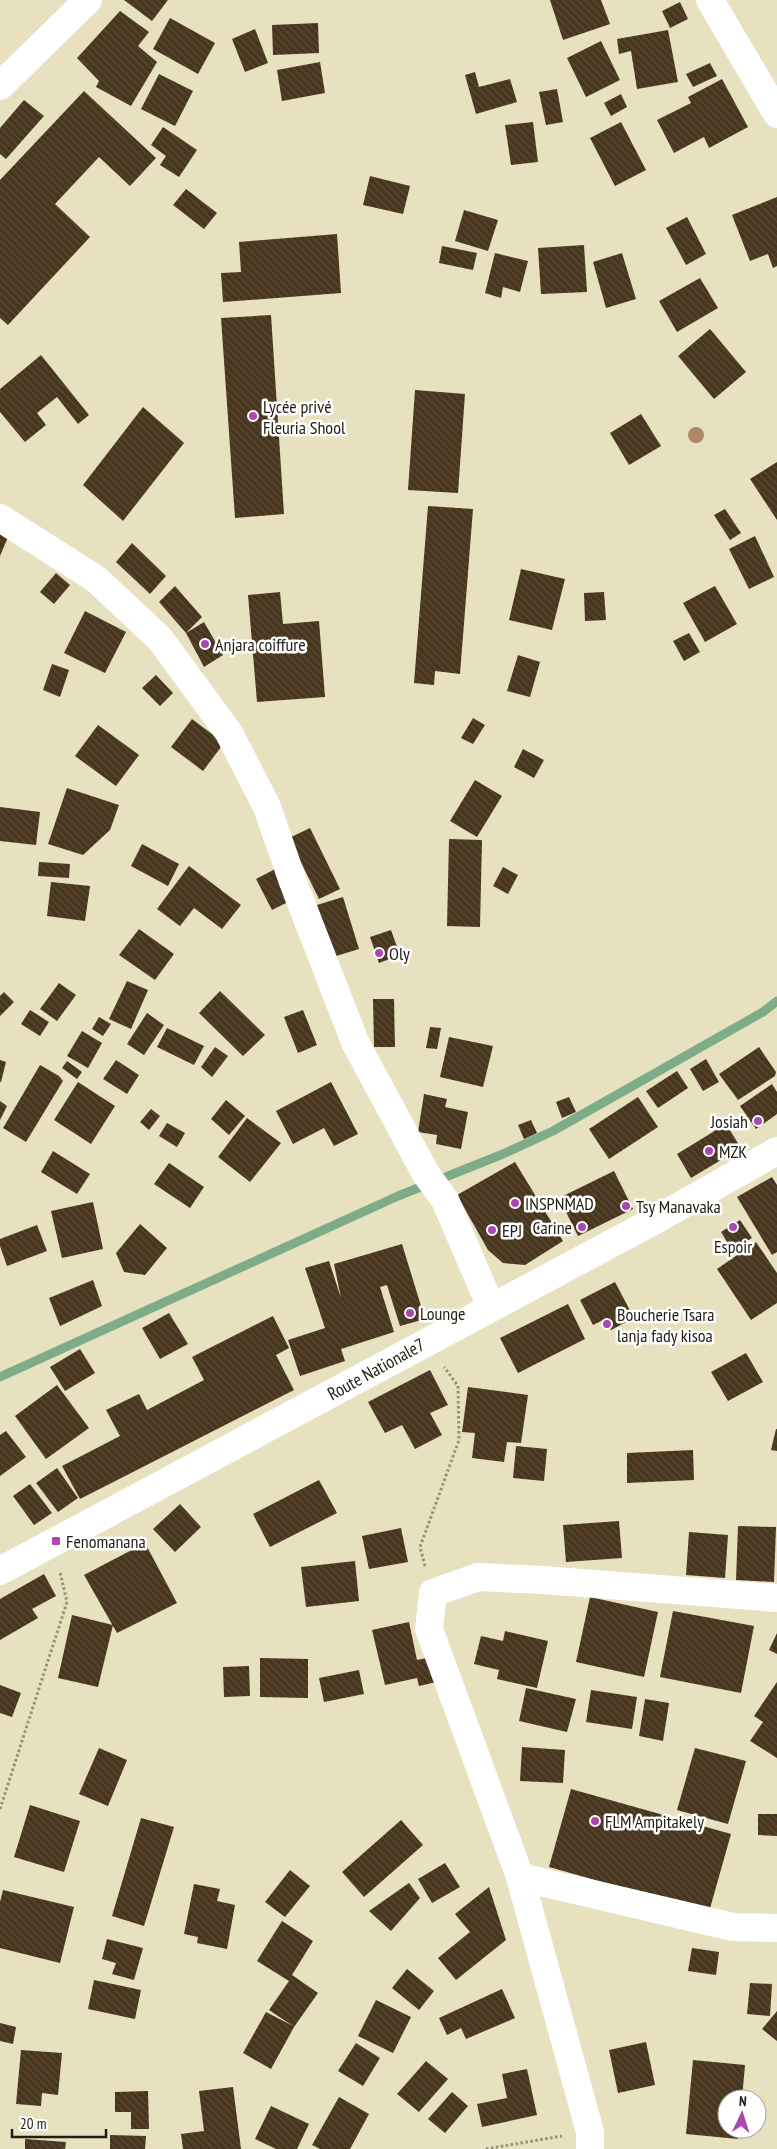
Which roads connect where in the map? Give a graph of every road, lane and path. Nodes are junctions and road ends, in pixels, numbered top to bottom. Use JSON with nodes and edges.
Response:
{"nodes":[{"id":1,"x":88,"y":0,"type":"edge"},
{"id":2,"x":710,"y":0,"type":"edge"},
{"id":3,"x":767,"y":76,"type":"edge"},
{"id":4,"x":0,"y":86,"type":"edge"},
{"id":5,"x":777,"y":114,"type":"edge"},
{"id":6,"x":0,"y":518,"type":"edge"},
{"id":7,"x":777,"y":1151,"type":"edge"},
{"id":8,"x":491,"y":1307,"type":"junction"},
{"id":9,"x":426,"y":1342,"type":"junction"},
{"id":10,"x":52,"y":1543,"type":"junction"},
{"id":11,"x":0,"y":1571,"type":"edge"},
{"id":12,"x":433,"y":1593,"type":"junction"},
{"id":13,"x":777,"y":1598,"type":"edge"},
{"id":14,"x":0,"y":1810,"type":"edge"},
{"id":15,"x":520,"y":1877,"type":"junction"},
{"id":16,"x":777,"y":1928,"type":"edge"},
{"id":17,"x":590,"y":2140,"type":"edge"},
{"id":18,"x":486,"y":2149,"type":"edge"}],
"edges":[{"from":1,"to":4,"type":"street"},
{"from":2,"to":3,"type":"street"},
{"from":3,"to":5,"type":"street"},
{"from":6,"to":8,"type":"street"},
{"from":7,"to":8,"type":"street","name":"Route Nationale7"},
{"from":8,"to":9,"type":"street","name":"Route Nationale7"},
{"from":9,"to":10,"type":"street","name":"Route Nationale7"},
{"from":9,"to":12,"type":"path"},
{"from":10,"to":11,"type":"street","name":"Route Nationale7"},
{"from":10,"to":14,"type":"path"},
{"from":12,"to":13,"type":"street"},
{"from":12,"to":15,"type":"street"},
{"from":15,"to":16,"type":"street"},
{"from":15,"to":17,"type":"street"},
{"from":17,"to":18,"type":"path"}]}
